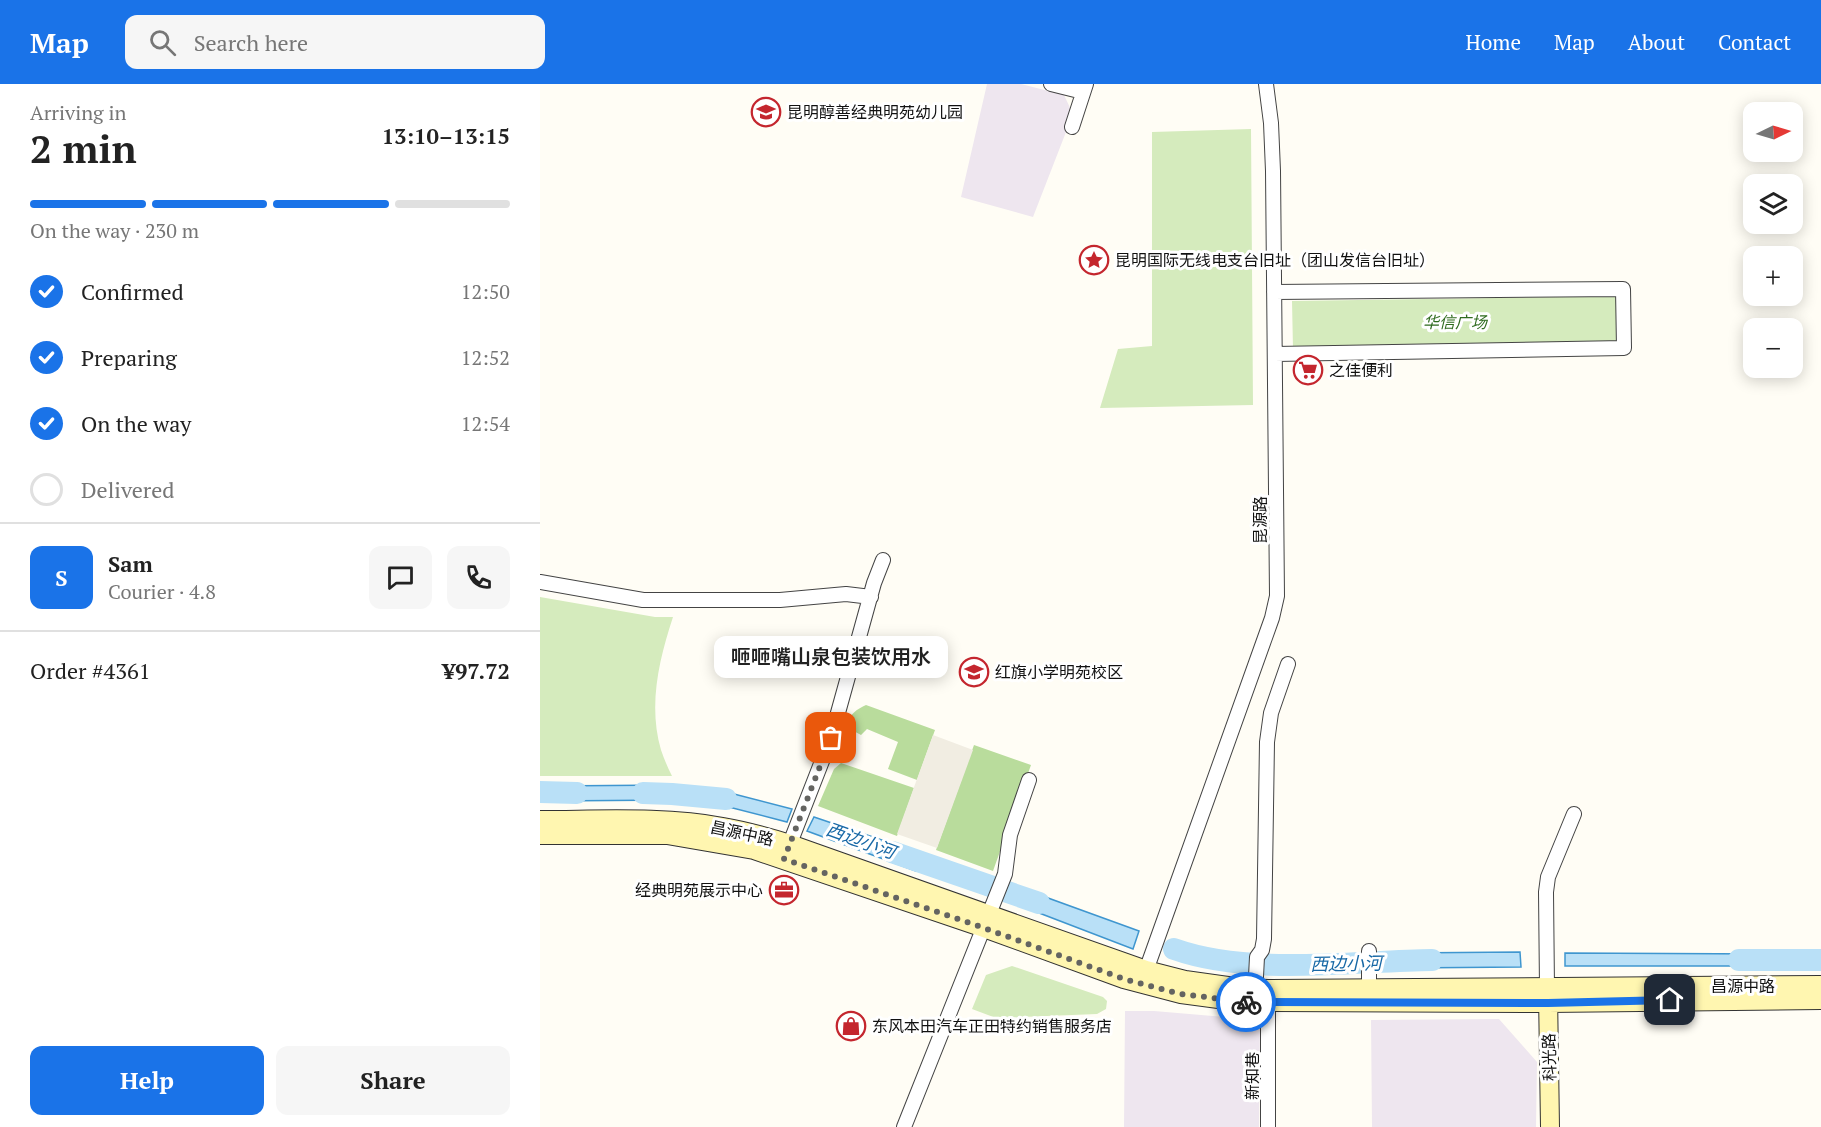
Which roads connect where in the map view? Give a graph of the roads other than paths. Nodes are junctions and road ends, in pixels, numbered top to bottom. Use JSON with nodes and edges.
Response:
{"nodes":[{"id":1,"x":1051,"y":84,"type":"edge"},
{"id":2,"x":1266,"y":84,"type":"edge"},
{"id":3,"x":1085,"y":88,"type":"edge"},
{"id":4,"x":1072,"y":127,"type":"dead end"},
{"id":5,"x":1274,"y":292,"type":"junction"},
{"id":6,"x":1275,"y":354,"type":"junction"},
{"id":7,"x":883,"y":560,"type":"dead end"},
{"id":8,"x":540,"y":582,"type":"edge"},
{"id":9,"x":871,"y":597,"type":"junction"},
{"id":10,"x":1288,"y":664,"type":"dead end"},
{"id":11,"x":1029,"y":780,"type":"dead end"},
{"id":12,"x":1574,"y":814,"type":"dead end"},
{"id":13,"x":540,"y":820,"type":"edge"},
{"id":14,"x":540,"y":834,"type":"edge"},
{"id":15,"x":789,"y":846,"type":"junction"},
{"id":16,"x":989,"y":916,"type":"junction"},
{"id":17,"x":1369,"y":951,"type":"dead end"},
{"id":18,"x":1146,"y":971,"type":"junction"},
{"id":19,"x":1369,"y":985,"type":"junction"},
{"id":20,"x":1821,"y":985,"type":"edge"},
{"id":21,"x":1262,"y":995,"type":"junction"},
{"id":22,"x":1548,"y":995,"type":"junction"},
{"id":23,"x":1821,"y":1000,"type":"edge"},
{"id":24,"x":904,"y":1127,"type":"edge"},
{"id":25,"x":1268,"y":1127,"type":"edge"},
{"id":26,"x":1550,"y":1127,"type":"edge"}],
"edges":[{"from":1,"to":3,"type":"street"},
{"from":2,"to":5,"type":"street","name":"昆源路"},
{"from":3,"to":4,"type":"street"},
{"from":5,"to":6,"type":"street","name":"昆源路"},
{"from":5,"to":6,"type":"street"},
{"from":6,"to":18,"type":"street","name":"昆源路"},
{"from":7,"to":9,"type":"street"},
{"from":8,"to":9,"type":"street"},
{"from":9,"to":15,"type":"street"},
{"from":10,"to":21,"type":"street","name":"新知巷"},
{"from":11,"to":16,"type":"street"},
{"from":12,"to":22,"type":"street"},
{"from":13,"to":15,"type":"main road","name":"昌源中路"},
{"from":14,"to":15,"type":"main road","name":"昌源中路"},
{"from":15,"to":16,"type":"main road","name":"昌源中路"},
{"from":16,"to":18,"type":"main road","name":"昌源中路"},
{"from":16,"to":24,"type":"street"},
{"from":17,"to":19,"type":"street"},
{"from":18,"to":21,"type":"main road","name":"昌源中路"},
{"from":19,"to":21,"type":"main road","name":"昌源中路"},
{"from":19,"to":22,"type":"main road","name":"昌源中路"},
{"from":20,"to":22,"type":"main road","name":"昌源中路"},
{"from":21,"to":22,"type":"main road","name":"昌源中路"},
{"from":21,"to":25,"type":"street","name":"新知巷"},
{"from":22,"to":23,"type":"main road","name":"昌源中路"},
{"from":22,"to":26,"type":"main road","name":"科光路"}]}
